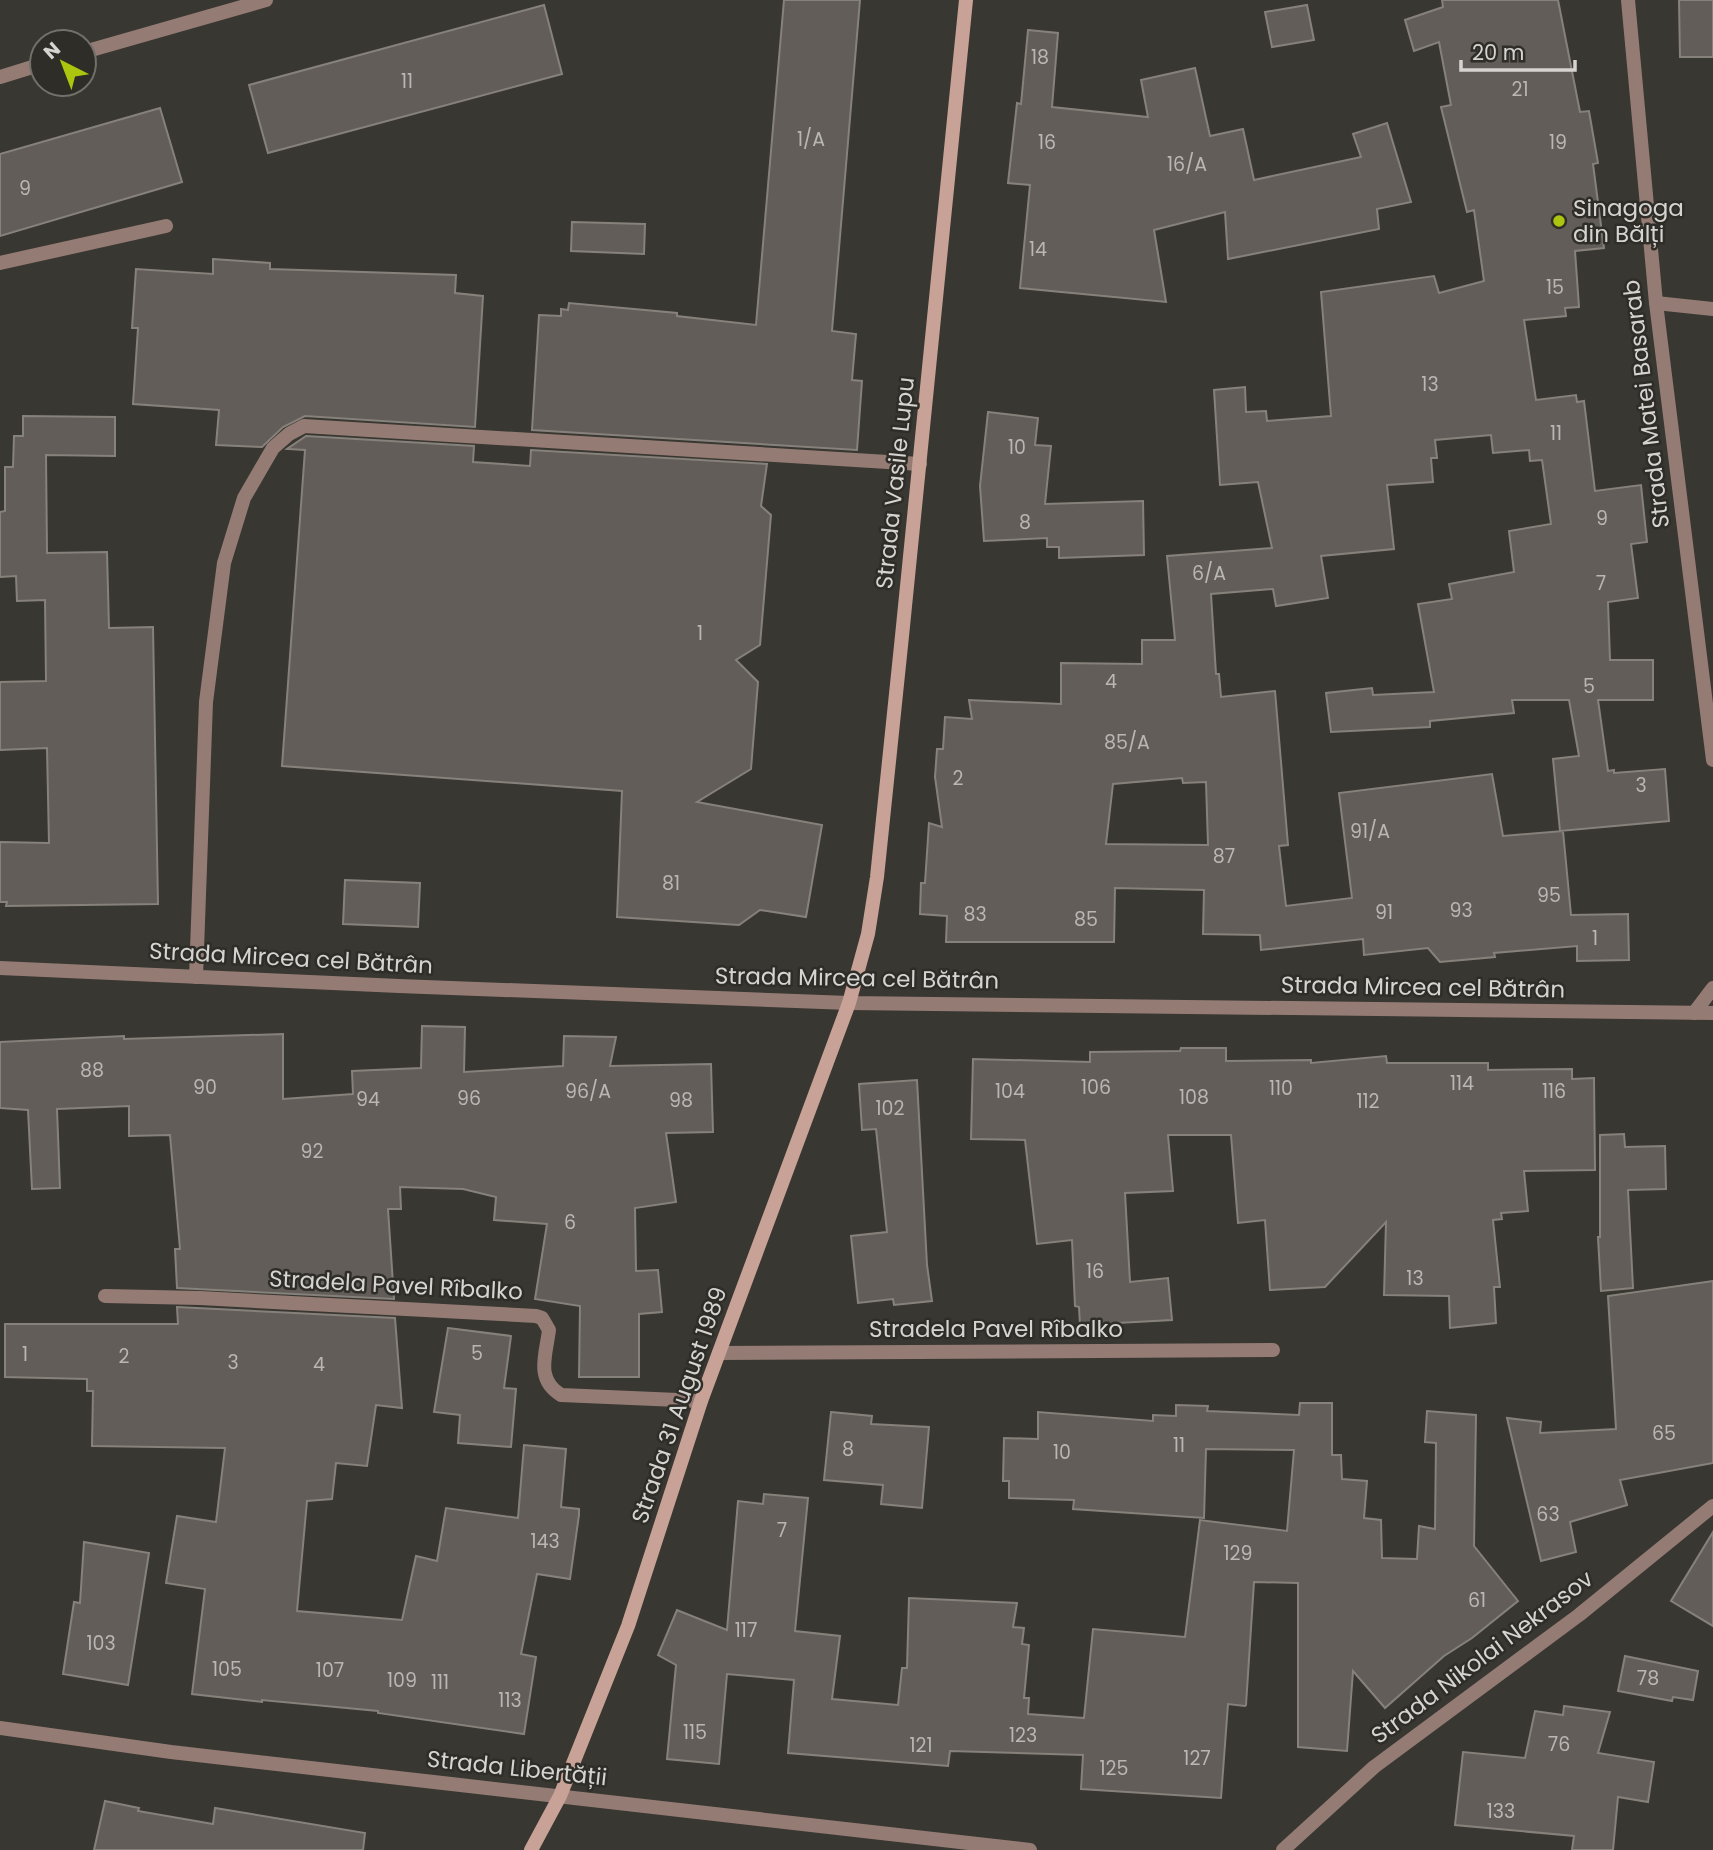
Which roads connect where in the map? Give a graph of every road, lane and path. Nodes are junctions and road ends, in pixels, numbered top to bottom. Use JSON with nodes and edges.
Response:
{"nodes":[{"id":1,"x":267,"y":0,"type":"edge"},
{"id":2,"x":966,"y":0,"type":"edge"},
{"id":3,"x":1628,"y":0,"type":"edge"},
{"id":4,"x":98,"y":48,"type":"edge"},
{"id":5,"x":28,"y":68,"type":"edge"},
{"id":6,"x":0,"y":77,"type":"edge"},
{"id":7,"x":166,"y":226,"type":"dead end"},
{"id":8,"x":0,"y":263,"type":"edge"},
{"id":9,"x":1656,"y":303,"type":"junction"},
{"id":10,"x":1713,"y":309,"type":"edge"},
{"id":11,"x":920,"y":464,"type":"junction"},
{"id":12,"x":1713,"y":760,"type":"edge"},
{"id":13,"x":0,"y":968,"type":"edge"},
{"id":14,"x":860,"y":969,"type":"joint"},
{"id":15,"x":196,"y":976,"type":"junction"},
{"id":16,"x":1713,"y":988,"type":"edge"},
{"id":17,"x":849,"y":1003,"type":"junction"},
{"id":18,"x":1695,"y":1013,"type":"junction"},
{"id":19,"x":1713,"y":1013,"type":"edge"},
{"id":20,"x":105,"y":1296,"type":"dead end"},
{"id":21,"x":1273,"y":1350,"type":"dead end"},
{"id":22,"x":719,"y":1353,"type":"junction"},
{"id":23,"x":701,"y":1401,"type":"junction"},
{"id":24,"x":1713,"y":1506,"type":"edge"},
{"id":25,"x":0,"y":1728,"type":"edge"},
{"id":26,"x":560,"y":1796,"type":"junction"},
{"id":27,"x":531,"y":1850,"type":"edge"},
{"id":28,"x":1030,"y":1850,"type":"edge"},
{"id":29,"x":1283,"y":1850,"type":"edge"}],
"edges":[{"from":1,"to":4,"type":"street"},
{"from":2,"to":11,"type":"main road","name":"Strada Vasile Lupu"},
{"from":3,"to":9,"type":"street","name":"Strada Matei Basarab"},
{"from":5,"to":6,"type":"street"},
{"from":7,"to":8,"type":"street"},
{"from":9,"to":10,"type":"street"},
{"from":9,"to":12,"type":"street","name":"Strada Matei Basarab"},
{"from":11,"to":14,"type":"main road","name":"Strada Vasile Lupu"},
{"from":11,"to":15,"type":"street"},
{"from":13,"to":15,"type":"street","name":"Strada Mircea cel Bătrân"},
{"from":14,"to":17,"type":"main road","name":"Strada 31 August 1989"},
{"from":15,"to":17,"type":"street","name":"Strada Mircea cel Bătrân"},
{"from":16,"to":18,"type":"street"},
{"from":17,"to":18,"type":"street","name":"Strada Mircea cel Bătrân"},
{"from":17,"to":22,"type":"main road","name":"Strada 31 August 1989"},
{"from":18,"to":19,"type":"street","name":"Strada Mircea cel Bătrân"},
{"from":20,"to":23,"type":"street","name":"Stradela Pavel Rîbalko"},
{"from":21,"to":22,"type":"street","name":"Stradela Pavel Rîbalko"},
{"from":22,"to":23,"type":"main road","name":"Strada 31 August 1989"},
{"from":23,"to":26,"type":"main road","name":"Strada 31 August 1989"},
{"from":24,"to":29,"type":"street","name":"Strada Nikolai Nekrasov"},
{"from":25,"to":26,"type":"street","name":"Strada Libertății"},
{"from":26,"to":27,"type":"main road","name":"Strada 31 August 1989"},
{"from":26,"to":28,"type":"street","name":"Strada Libertății"}]}
